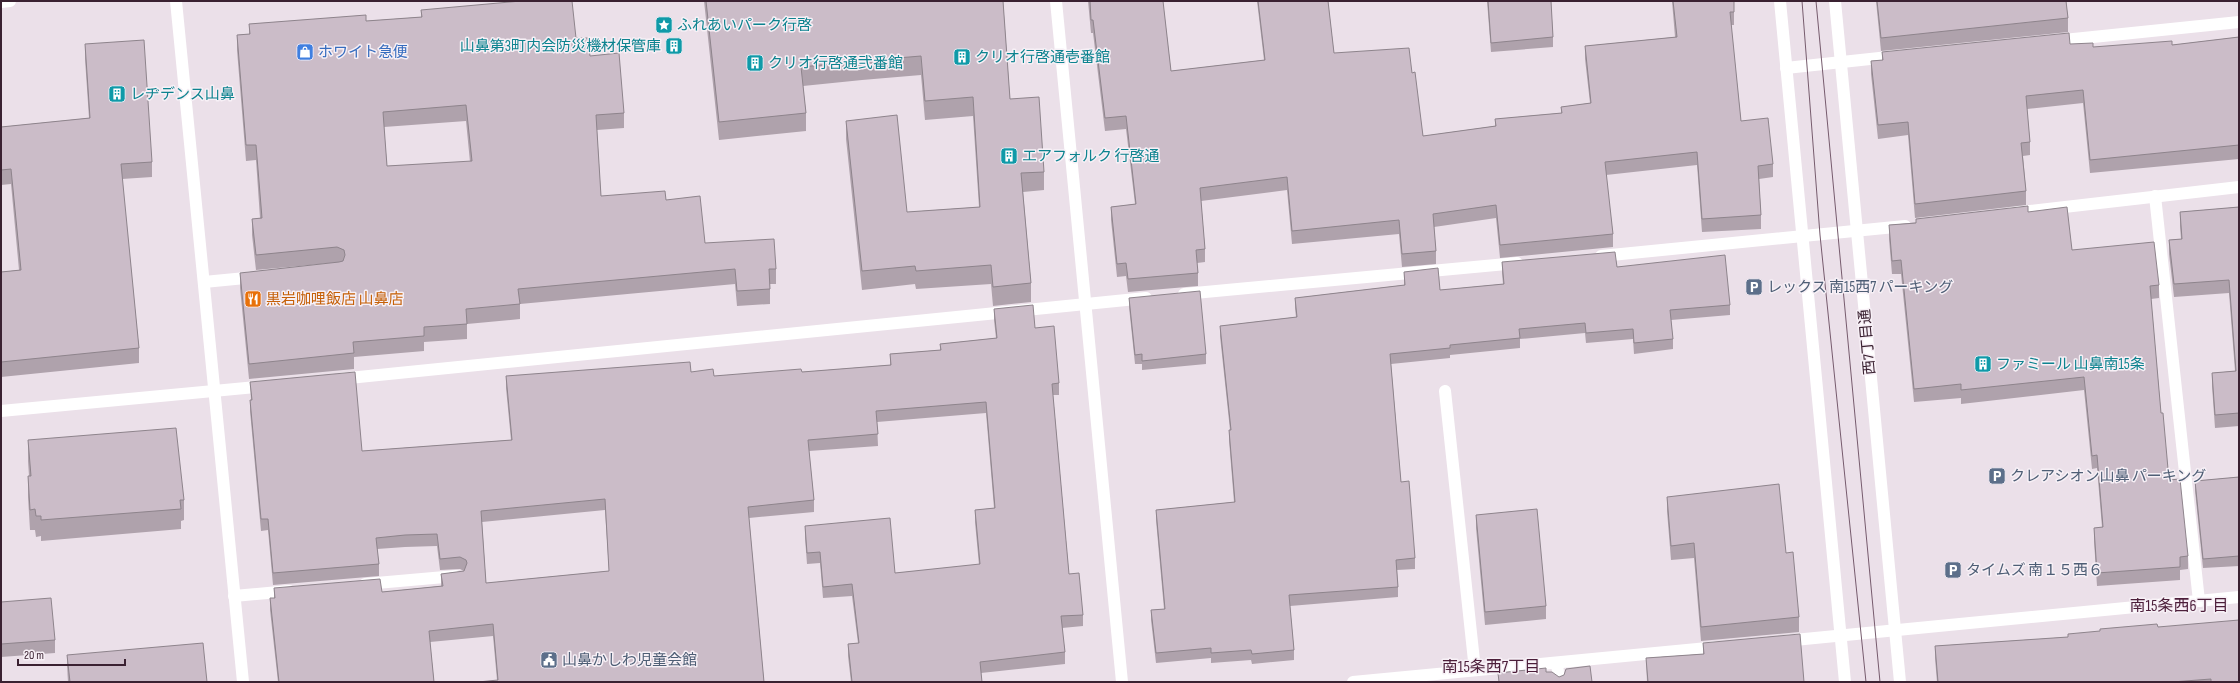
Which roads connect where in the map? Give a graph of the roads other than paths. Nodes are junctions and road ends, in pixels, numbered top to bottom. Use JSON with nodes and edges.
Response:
{"nodes":[{"id":1,"x":10,"y":1,"type":"edge"},
{"id":2,"x":176,"y":1,"type":"edge"},
{"id":3,"x":1056,"y":1,"type":"edge"},
{"id":4,"x":1780,"y":1,"type":"edge"},
{"id":5,"x":1835,"y":1,"type":"edge"},
{"id":6,"x":1,"y":2,"type":"edge"},
{"id":7,"x":2239,"y":22,"type":"edge"},
{"id":8,"x":2043,"y":42,"type":"edge"},
{"id":9,"x":1910,"y":55,"type":"edge"},
{"id":10,"x":1841,"y":62,"type":"junction"},
{"id":11,"x":1786,"y":68,"type":"junction"},
{"id":12,"x":2239,"y":188,"type":"edge"},
{"id":13,"x":2155,"y":196,"type":"junction"},
{"id":14,"x":1997,"y":215,"type":"edge"},
{"id":15,"x":1918,"y":224,"type":"edge"},
{"id":16,"x":1857,"y":232,"type":"junction"},
{"id":17,"x":1802,"y":237,"type":"junction"},
{"id":18,"x":1585,"y":257,"type":"edge"},
{"id":19,"x":1530,"y":262,"type":"edge"},
{"id":20,"x":271,"y":276,"type":"edge"},
{"id":21,"x":204,"y":282,"type":"junction"},
{"id":22,"x":1173,"y":296,"type":"edge"},
{"id":23,"x":1157,"y":297,"type":"edge"},
{"id":24,"x":1085,"y":304,"type":"junction"},
{"id":25,"x":331,"y":380,"type":"edge"},
{"id":26,"x":276,"y":385,"type":"edge"},
{"id":27,"x":1445,"y":390,"type":"dead end"},
{"id":28,"x":215,"y":391,"type":"junction"},
{"id":29,"x":1,"y":411,"type":"edge"},
{"id":30,"x":460,"y":576,"type":"edge"},
{"id":31,"x":350,"y":585,"type":"edge"},
{"id":32,"x":303,"y":590,"type":"edge"},
{"id":33,"x":234,"y":596,"type":"junction"},
{"id":34,"x":2239,"y":597,"type":"edge"},
{"id":35,"x":2199,"y":601,"type":"junction"},
{"id":36,"x":1895,"y":629,"type":"junction"},
{"id":37,"x":1840,"y":636,"type":"junction"},
{"id":38,"x":1768,"y":642,"type":"edge"},
{"id":39,"x":1729,"y":646,"type":"edge"},
{"id":40,"x":1557,"y":663,"type":"junction"},
{"id":41,"x":1475,"y":670,"type":"junction"},
{"id":42,"x":243,"y":682,"type":"edge"},
{"id":43,"x":1122,"y":682,"type":"edge"},
{"id":44,"x":1353,"y":682,"type":"edge"},
{"id":45,"x":1559,"y":682,"type":"edge"},
{"id":46,"x":1845,"y":682,"type":"edge"},
{"id":47,"x":1900,"y":682,"type":"edge"}],
"edges":[{"from":1,"to":6,"type":"street"},
{"from":2,"to":21,"type":"street"},
{"from":3,"to":24,"type":"street"},
{"from":4,"to":11,"type":"street"},
{"from":5,"to":10,"type":"street","name":"西7丁目通"},
{"from":7,"to":8,"type":"street"},
{"from":9,"to":10,"type":"street"},
{"from":10,"to":11,"type":"street"},
{"from":10,"to":16,"type":"street","name":"西7丁目通"},
{"from":11,"to":17,"type":"street"},
{"from":12,"to":13,"type":"street"},
{"from":13,"to":14,"type":"street"},
{"from":13,"to":35,"type":"street"},
{"from":15,"to":16,"type":"street"},
{"from":16,"to":17,"type":"street"},
{"from":16,"to":36,"type":"street","name":"西7丁目通"},
{"from":17,"to":18,"type":"street"},
{"from":17,"to":37,"type":"street"},
{"from":19,"to":22,"type":"street"},
{"from":20,"to":21,"type":"street"},
{"from":21,"to":28,"type":"street"},
{"from":23,"to":24,"type":"street"},
{"from":24,"to":25,"type":"street"},
{"from":24,"to":43,"type":"street"},
{"from":26,"to":28,"type":"street"},
{"from":27,"to":41,"type":"street"},
{"from":28,"to":29,"type":"street"},
{"from":28,"to":33,"type":"street"},
{"from":30,"to":31,"type":"street"},
{"from":32,"to":33,"type":"street"},
{"from":33,"to":42,"type":"street"},
{"from":34,"to":35,"type":"street"},
{"from":35,"to":36,"type":"street"},
{"from":36,"to":37,"type":"street"},
{"from":36,"to":47,"type":"street","name":"西7丁目通"},
{"from":37,"to":38,"type":"street"},
{"from":37,"to":46,"type":"street"},
{"from":39,"to":40,"type":"street"},
{"from":40,"to":41,"type":"street"},
{"from":40,"to":45,"type":"street"},
{"from":41,"to":44,"type":"street"}]}
